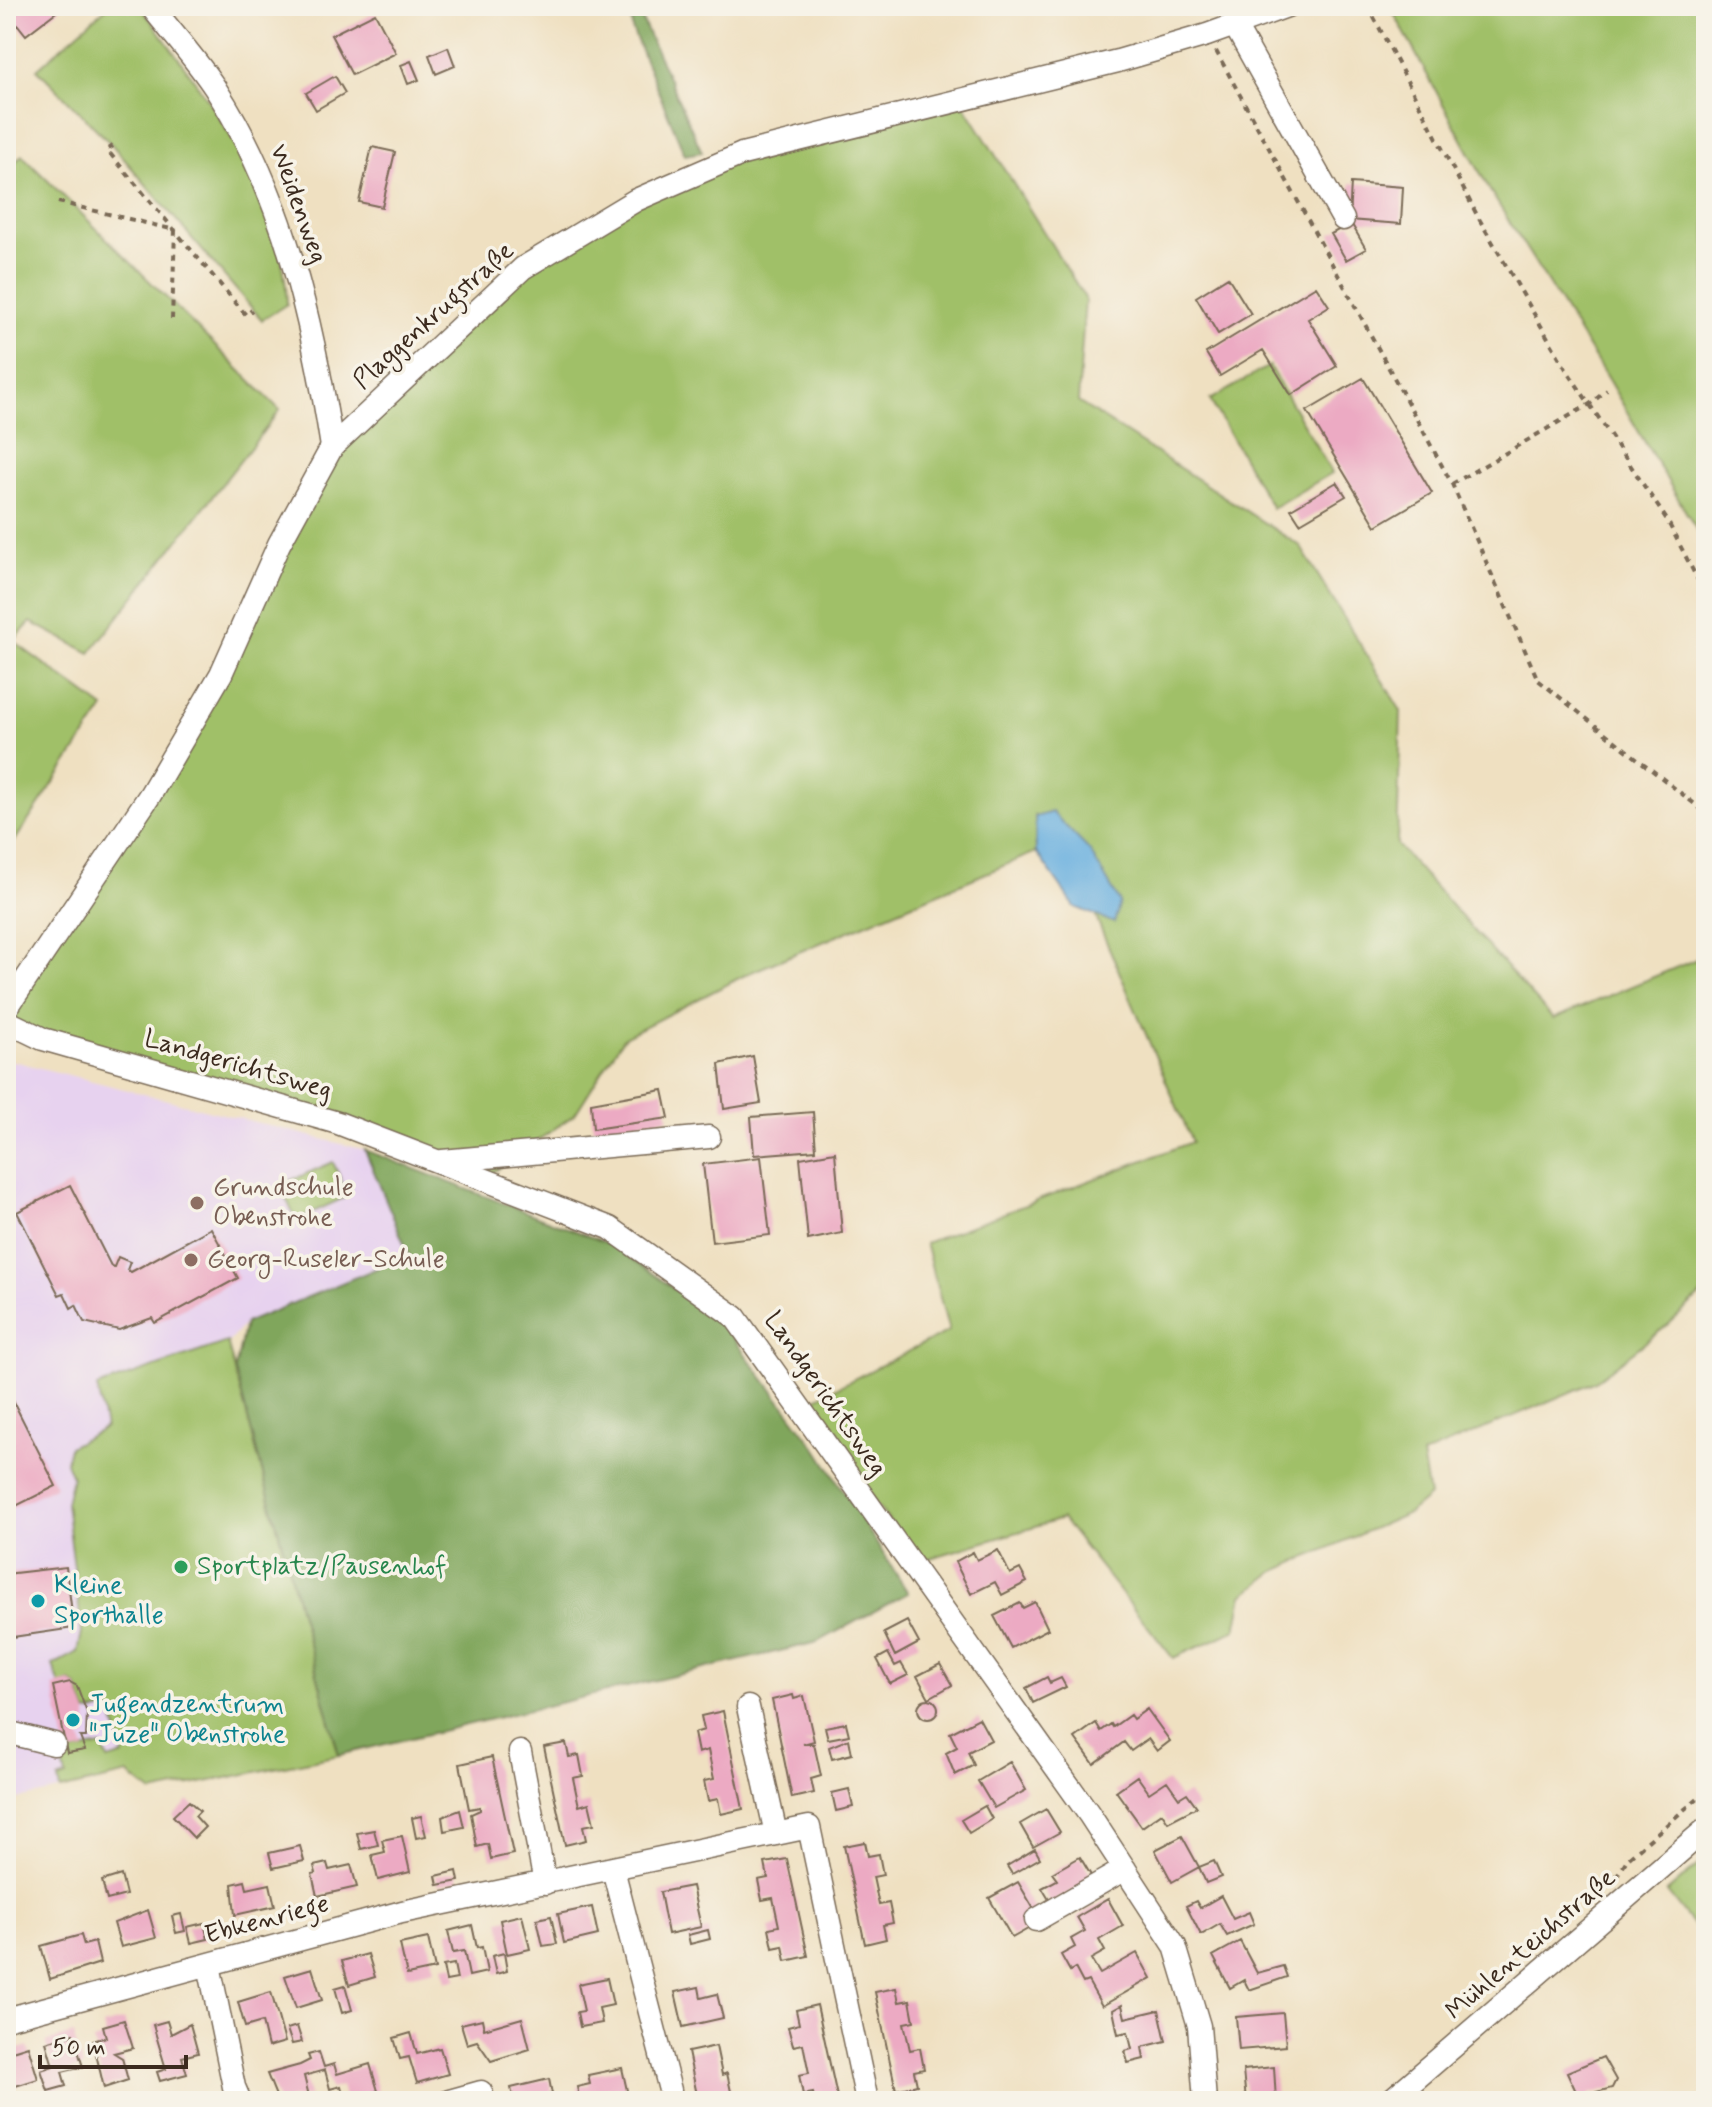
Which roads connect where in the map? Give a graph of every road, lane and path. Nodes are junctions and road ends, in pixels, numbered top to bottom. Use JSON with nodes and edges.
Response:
{"nodes":[{"id":1,"x":151,"y":6,"type":"edge"},
{"id":2,"x":1287,"y":6,"type":"edge"},
{"id":3,"x":1368,"y":6,"type":"edge"},
{"id":4,"x":1234,"y":24,"type":"junction"},
{"id":5,"x":1207,"y":35,"type":"junction"},
{"id":6,"x":113,"y":146,"type":"dead end"},
{"id":7,"x":58,"y":202,"type":"dead end"},
{"id":8,"x":1343,"y":219,"type":"dead end"},
{"id":9,"x":175,"y":230,"type":"junction"},
{"id":10,"x":252,"y":310,"type":"dead end"},
{"id":11,"x":172,"y":319,"type":"dead end"},
{"id":12,"x":1607,"y":390,"type":"dead end"},
{"id":13,"x":1590,"y":404,"type":"junction"},
{"id":14,"x":332,"y":447,"type":"junction"},
{"id":15,"x":1452,"y":484,"type":"junction"},
{"id":16,"x":1706,"y":596,"type":"edge"},
{"id":17,"x":1706,"y":813,"type":"edge"},
{"id":18,"x":6,"y":1009,"type":"edge"},
{"id":19,"x":6,"y":1021,"type":"edge"},
{"id":20,"x":709,"y":1137,"type":"dead end"},
{"id":21,"x":437,"y":1161,"type":"junction"},
{"id":22,"x":748,"y":1707,"type":"dead end"},
{"id":23,"x":6,"y":1732,"type":"edge"},
{"id":24,"x":54,"y":1744,"type":"dead end"},
{"id":25,"x":520,"y":1752,"type":"dead end"},
{"id":26,"x":1706,"y":1829,"type":"edge"},
{"id":27,"x":776,"y":1834,"type":"junction"},
{"id":28,"x":613,"y":1869,"type":"junction"},
{"id":29,"x":1125,"y":1869,"type":"junction"},
{"id":30,"x":545,"y":1883,"type":"junction"},
{"id":31,"x":1036,"y":1920,"type":"dead end"},
{"id":32,"x":209,"y":1965,"type":"junction"},
{"id":33,"x":6,"y":2019,"type":"edge"},
{"id":34,"x":670,"y":2090,"type":"dead end"},
{"id":35,"x":240,"y":2101,"type":"edge"},
{"id":36,"x":449,"y":2101,"type":"edge"},
{"id":37,"x":484,"y":2101,"type":"edge"},
{"id":38,"x":867,"y":2101,"type":"edge"},
{"id":39,"x":1205,"y":2101,"type":"edge"},
{"id":40,"x":1390,"y":2101,"type":"edge"}],
"edges":[{"from":1,"to":14,"type":"street","name":"Weidenweg"},
{"from":2,"to":4,"type":"street","name":"Plaggenkrugstraße"},
{"from":3,"to":13,"type":"path"},
{"from":4,"to":5,"type":"street","name":"Plaggenkrugstraße"},
{"from":4,"to":8,"type":"street"},
{"from":5,"to":14,"type":"street","name":"Plaggenkrugstraße"},
{"from":5,"to":15,"type":"path"},
{"from":6,"to":9,"type":"path"},
{"from":7,"to":9,"type":"path"},
{"from":9,"to":10,"type":"path"},
{"from":9,"to":11,"type":"path"},
{"from":12,"to":13,"type":"path"},
{"from":13,"to":15,"type":"path"},
{"from":13,"to":16,"type":"path"},
{"from":14,"to":18,"type":"street","name":"Plaggenkrugstraße"},
{"from":15,"to":17,"type":"path"},
{"from":19,"to":21,"type":"street","name":"Landgerichtsweg"},
{"from":20,"to":21,"type":"street"},
{"from":21,"to":29,"type":"street","name":"Landgerichtsweg"},
{"from":22,"to":27,"type":"street"},
{"from":23,"to":24,"type":"street"},
{"from":25,"to":30,"type":"street"},
{"from":26,"to":40,"type":"street","name":"Mühlenteichstraße"},
{"from":27,"to":28,"type":"street","name":"Ebkenriege"},
{"from":27,"to":38,"type":"street","name":"Ebkenriege"},
{"from":28,"to":30,"type":"street","name":"Ebkenriege"},
{"from":28,"to":34,"type":"street"},
{"from":29,"to":31,"type":"street"},
{"from":29,"to":39,"type":"street","name":"Landgerichtsweg"},
{"from":30,"to":32,"type":"street","name":"Ebkenriege"},
{"from":32,"to":33,"type":"street","name":"Ebkenriege"},
{"from":32,"to":35,"type":"street"},
{"from":36,"to":37,"type":"street"}]}
